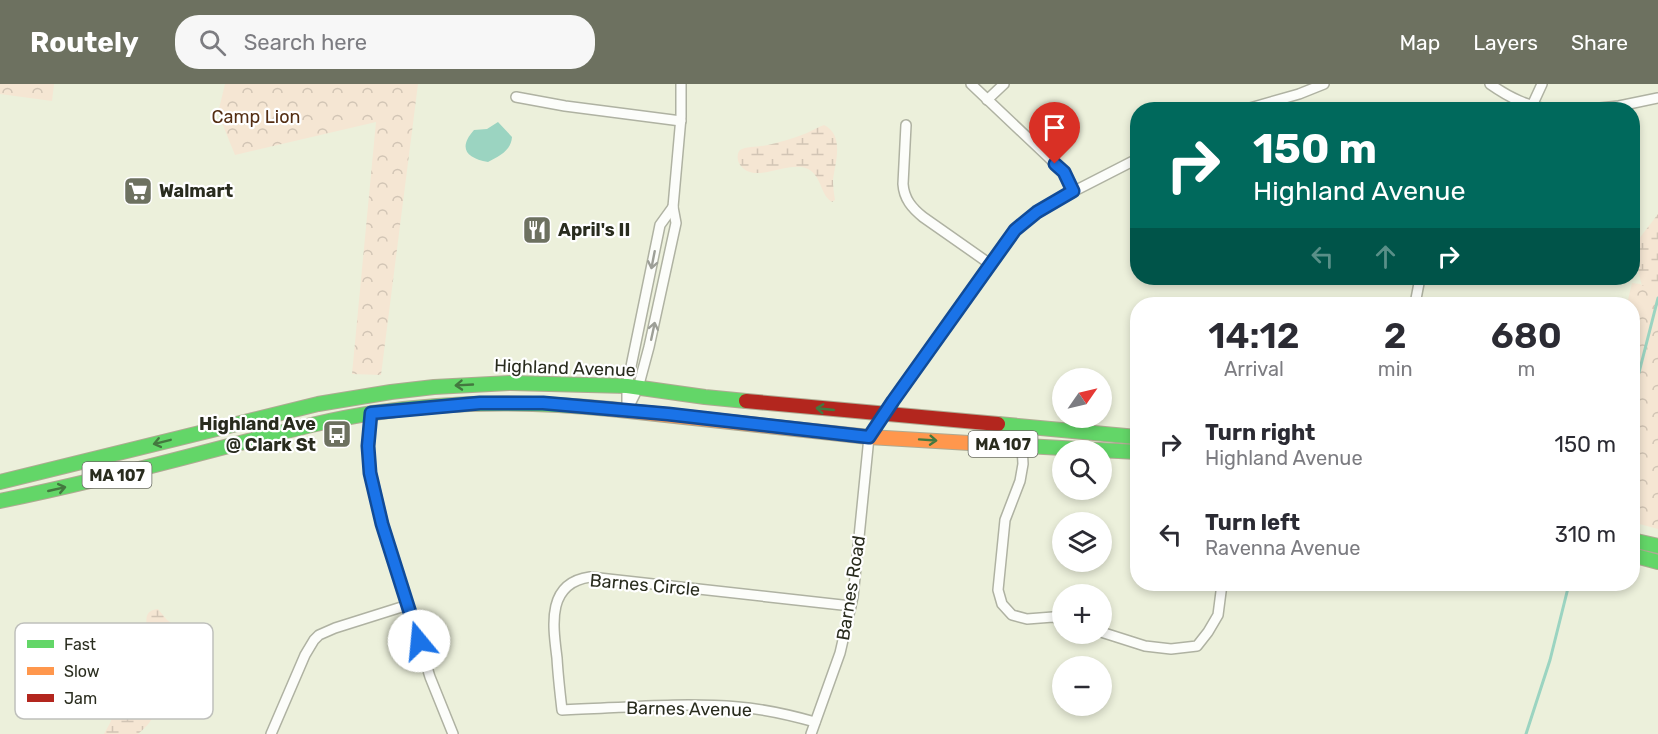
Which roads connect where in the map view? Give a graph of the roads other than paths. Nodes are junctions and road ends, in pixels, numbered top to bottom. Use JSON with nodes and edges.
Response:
{"nodes":[{"id":1,"x":681,"y":84,"type":"edge"},
{"id":2,"x":971,"y":84,"type":"edge"},
{"id":3,"x":1004,"y":84,"type":"edge"},
{"id":4,"x":1324,"y":84,"type":"edge"},
{"id":5,"x":1490,"y":84,"type":"edge"},
{"id":6,"x":1542,"y":84,"type":"edge"},
{"id":7,"x":516,"y":97,"type":"dead end"},
{"id":8,"x":1658,"y":98,"type":"edge"},
{"id":9,"x":987,"y":100,"type":"junction"},
{"id":10,"x":1272,"y":102,"type":"edge"},
{"id":11,"x":1519,"y":102,"type":"edge"},
{"id":12,"x":1533,"y":102,"type":"edge"},
{"id":13,"x":1638,"y":102,"type":"edge"},
{"id":14,"x":681,"y":121,"type":"junction"},
{"id":15,"x":906,"y":126,"type":"dead end"},
{"id":16,"x":1130,"y":162,"type":"edge"},
{"id":17,"x":1073,"y":191,"type":"junction"},
{"id":18,"x":673,"y":207,"type":"junction"},
{"id":19,"x":990,"y":264,"type":"junction"},
{"id":20,"x":633,"y":387,"type":"junction"},
{"id":21,"x":627,"y":410,"type":"junction"},
{"id":22,"x":371,"y":413,"type":"junction"},
{"id":23,"x":883,"y":414,"type":"junction"},
{"id":24,"x":1130,"y":436,"type":"edge"},
{"id":25,"x":869,"y":437,"type":"junction"},
{"id":26,"x":1022,"y":445,"type":"junction"},
{"id":27,"x":1130,"y":452,"type":"edge"},
{"id":28,"x":0,"y":482,"type":"edge"},
{"id":29,"x":0,"y":501,"type":"edge"},
{"id":30,"x":1640,"y":542,"type":"edge"},
{"id":31,"x":1658,"y":546,"type":"edge"},
{"id":32,"x":1640,"y":557,"type":"edge"},
{"id":33,"x":1658,"y":562,"type":"edge"},
{"id":34,"x":1221,"y":591,"type":"edge"},
{"id":35,"x":408,"y":605,"type":"junction"},
{"id":36,"x":851,"y":606,"type":"junction"},
{"id":37,"x":1052,"y":617,"type":"edge"},
{"id":38,"x":1112,"y":635,"type":"edge"},
{"id":39,"x":562,"y":710,"type":"joint"},
{"id":40,"x":815,"y":722,"type":"junction"},
{"id":41,"x":271,"y":734,"type":"edge"},
{"id":42,"x":453,"y":734,"type":"edge"},
{"id":43,"x":811,"y":734,"type":"edge"}],
"edges":[{"from":1,"to":14,"type":"street"},
{"from":2,"to":9,"type":"street"},
{"from":3,"to":9,"type":"street"},
{"from":4,"to":10,"type":"street"},
{"from":5,"to":11,"type":"street"},
{"from":6,"to":12,"type":"street"},
{"from":7,"to":14,"type":"street"},
{"from":8,"to":13,"type":"street"},
{"from":9,"to":17,"type":"street"},
{"from":14,"to":18,"type":"street"},
{"from":15,"to":19,"type":"street"},
{"from":16,"to":17,"type":"street"},
{"from":17,"to":19,"type":"street"},
{"from":20,"to":18,"type":"street","one_way":true},
{"from":18,"to":20,"type":"street","one_way":true},
{"from":19,"to":23,"type":"street"},
{"from":20,"to":21,"type":"street"},
{"from":23,"to":20,"type":"main road","name":"Highland Avenue","number":"MA 107","one_way":true},
{"from":20,"to":28,"type":"main road","name":"Highland Avenue","number":"MA 107","one_way":true},
{"from":21,"to":22,"type":"main road","name":"Highland Avenue","number":"MA 107"},
{"from":21,"to":25,"type":"main road","name":"Highland Avenue","number":"MA 107"},
{"from":29,"to":22,"type":"main road","name":"Highland Avenue","number":"MA 107","one_way":true},
{"from":22,"to":35,"type":"street"},
{"from":23,"to":24,"type":"main road","name":"Highland Avenue","number":"MA 107"},
{"from":23,"to":25,"type":"street"},
{"from":25,"to":26,"type":"main road","name":"Highland Avenue","number":"MA 107","one_way":true},
{"from":25,"to":36,"type":"street","name":"Barnes Road"},
{"from":26,"to":27,"type":"main road","name":"Highland Avenue","number":"MA 107"},
{"from":26,"to":37,"type":"street"},
{"from":30,"to":31,"type":"main road"},
{"from":32,"to":33,"type":"main road"},
{"from":34,"to":38,"type":"street"},
{"from":35,"to":41,"type":"street"},
{"from":35,"to":42,"type":"street"},
{"from":36,"to":39,"type":"street","name":"Barnes Circle"},
{"from":36,"to":40,"type":"street","name":"Barnes Road"},
{"from":39,"to":40,"type":"street","name":"Barnes Avenue"},
{"from":40,"to":43,"type":"street","name":"Barnes Road"}]}
